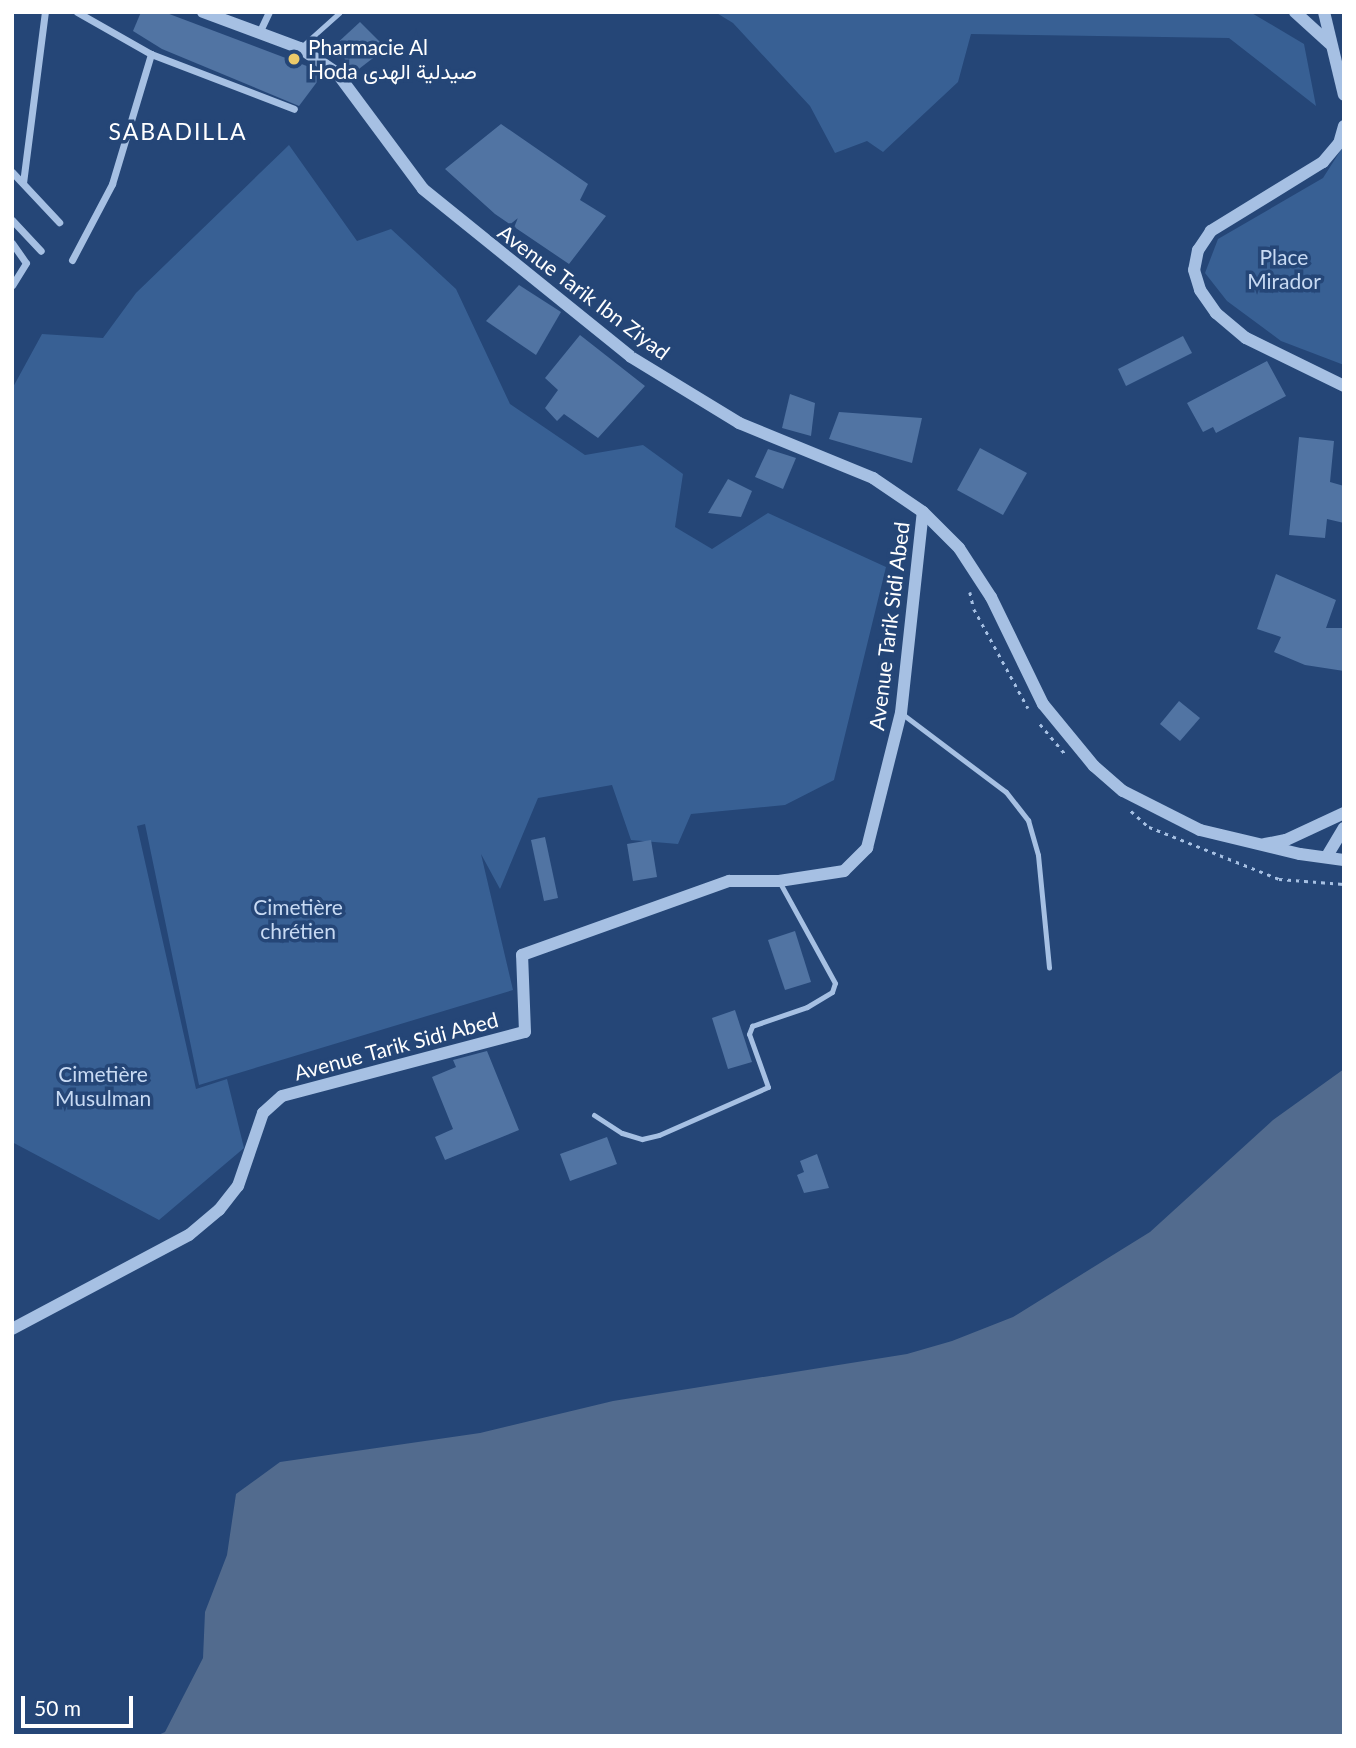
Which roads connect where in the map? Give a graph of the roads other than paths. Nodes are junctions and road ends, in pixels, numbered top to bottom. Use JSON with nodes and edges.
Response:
{"nodes":[{"id":1,"x":45,"y":12,"type":"edge"},
{"id":2,"x":77,"y":12,"type":"edge"},
{"id":3,"x":202,"y":12,"type":"edge"},
{"id":4,"x":269,"y":12,"type":"edge"},
{"id":5,"x":340,"y":12,"type":"edge"},
{"id":6,"x":1295,"y":12,"type":"edge"},
{"id":7,"x":1324,"y":12,"type":"edge"},
{"id":8,"x":259,"y":33,"type":"junction"},
{"id":9,"x":1330,"y":44,"type":"junction"},
{"id":10,"x":300,"y":48,"type":"junction"},
{"id":11,"x":151,"y":54,"type":"junction"},
{"id":12,"x":1344,"y":94,"type":"edge"},
{"id":13,"x":294,"y":109,"type":"dead end"},
{"id":14,"x":1344,"y":126,"type":"edge"},
{"id":15,"x":12,"y":172,"type":"edge"},
{"id":16,"x":23,"y":183,"type":"junction"},
{"id":17,"x":12,"y":220,"type":"edge"},
{"id":18,"x":59,"y":222,"type":"dead end"},
{"id":19,"x":12,"y":243,"type":"edge"},
{"id":20,"x":41,"y":251,"type":"dead end"},
{"id":21,"x":72,"y":260,"type":"dead end"},
{"id":22,"x":12,"y":285,"type":"edge"},
{"id":23,"x":1344,"y":386,"type":"edge"},
{"id":24,"x":923,"y":512,"type":"junction"},
{"id":25,"x":901,"y":713,"type":"junction"},
{"id":26,"x":1344,"y":813,"type":"edge"},
{"id":27,"x":1314,"y":829,"type":"junction"},
{"id":28,"x":1343,"y":832,"type":"edge"},
{"id":29,"x":1262,"y":844,"type":"junction"},
{"id":30,"x":1300,"y":854,"type":"junction"},
{"id":31,"x":1327,"y":856,"type":"junction"},
{"id":32,"x":1344,"y":860,"type":"edge"},
{"id":33,"x":779,"y":881,"type":"junction"},
{"id":34,"x":1049,"y":967,"type":"dead end"},
{"id":35,"x":594,"y":1115,"type":"dead end"},
{"id":36,"x":12,"y":1329,"type":"edge"}],
"edges":[{"from":1,"to":16,"type":"street"},
{"from":2,"to":11,"type":"street"},
{"from":3,"to":8,"type":"street","name":"Avenue Tarik Ibn Ziyad"},
{"from":4,"to":8,"type":"street"},
{"from":5,"to":10,"type":"lane"},
{"from":6,"to":9,"type":"street"},
{"from":7,"to":9,"type":"street"},
{"from":8,"to":10,"type":"street","name":"Avenue Tarik Ibn Ziyad"},
{"from":9,"to":12,"type":"street"},
{"from":10,"to":24,"type":"street","name":"Avenue Tarik Ibn Ziyad"},
{"from":11,"to":13,"type":"street"},
{"from":11,"to":21,"type":"street"},
{"from":14,"to":23,"type":"street"},
{"from":15,"to":16,"type":"street"},
{"from":16,"to":18,"type":"street"},
{"from":17,"to":20,"type":"street"},
{"from":19,"to":22,"type":"street"},
{"from":24,"to":25,"type":"street","name":"Avenue Tarik Sidi Abed"},
{"from":24,"to":29,"type":"street","name":"Avenue Tarik Ibn Ziyad"},
{"from":25,"to":33,"type":"street","name":"Avenue Tarik Sidi Abed"},
{"from":25,"to":34,"type":"lane"},
{"from":26,"to":27,"type":"street"},
{"from":27,"to":29,"type":"street"},
{"from":27,"to":30,"type":"street"},
{"from":28,"to":31,"type":"street"},
{"from":29,"to":30,"type":"street","name":"Avenue Tarik Ibn Ziyad"},
{"from":30,"to":31,"type":"street","name":"Avenue Tarik Ibn Ziyad"},
{"from":31,"to":32,"type":"street","name":"Avenue Tarik Ibn Ziyad"},
{"from":33,"to":35,"type":"lane"},
{"from":33,"to":36,"type":"street","name":"Avenue Tarik Sidi Abed"}]}
